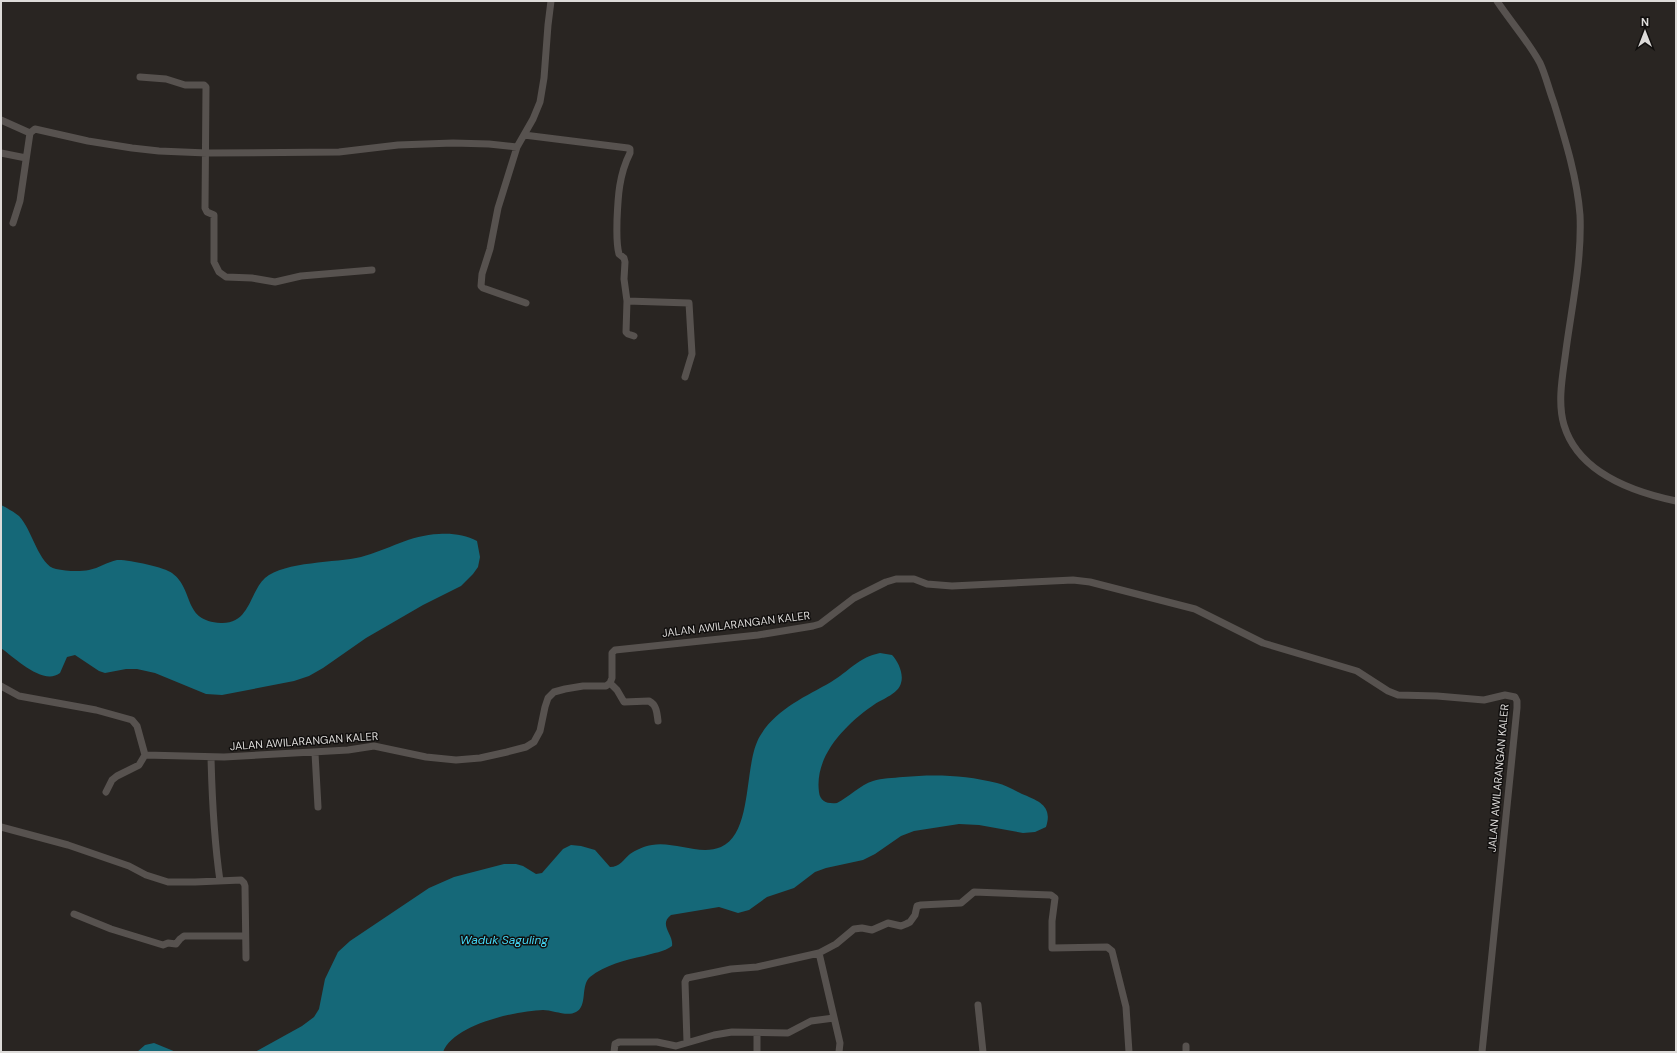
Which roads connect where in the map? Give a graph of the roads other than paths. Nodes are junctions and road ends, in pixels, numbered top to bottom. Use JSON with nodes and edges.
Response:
{"nodes":[{"id":1,"x":551,"y":1,"type":"edge"},
{"id":2,"x":1497,"y":1,"type":"edge"},
{"id":3,"x":140,"y":77,"type":"dead end"},
{"id":4,"x":1,"y":120,"type":"edge"},
{"id":5,"x":30,"y":133,"type":"junction"},
{"id":6,"x":524,"y":135,"type":"junction"},
{"id":7,"x":517,"y":147,"type":"junction"},
{"id":8,"x":1,"y":153,"type":"edge"},
{"id":9,"x":206,"y":153,"type":"junction"},
{"id":10,"x":26,"y":158,"type":"junction"},
{"id":11,"x":13,"y":223,"type":"dead end"},
{"id":12,"x":372,"y":270,"type":"dead end"},
{"id":13,"x":627,"y":301,"type":"junction"},
{"id":14,"x":526,"y":303,"type":"dead end"},
{"id":15,"x":634,"y":336,"type":"dead end"},
{"id":16,"x":685,"y":376,"type":"dead end"},
{"id":17,"x":1676,"y":501,"type":"edge"},
{"id":18,"x":610,"y":683,"type":"junction"},
{"id":19,"x":1,"y":686,"type":"edge"},
{"id":20,"x":658,"y":722,"type":"dead end"},
{"id":21,"x":315,"y":753,"type":"junction"},
{"id":22,"x":145,"y":755,"type":"junction"},
{"id":23,"x":211,"y":757,"type":"junction"},
{"id":24,"x":106,"y":792,"type":"dead end"},
{"id":25,"x":318,"y":807,"type":"dead end"},
{"id":26,"x":1,"y":827,"type":"edge"},
{"id":27,"x":220,"y":881,"type":"junction"},
{"id":28,"x":74,"y":914,"type":"dead end"},
{"id":29,"x":244,"y":936,"type":"junction"},
{"id":30,"x":819,"y":953,"type":"junction"},
{"id":31,"x":246,"y":958,"type":"dead end"},
{"id":32,"x":978,"y":1006,"type":"dead end"},
{"id":33,"x":834,"y":1018,"type":"junction"},
{"id":34,"x":756,"y":1033,"type":"junction"},
{"id":35,"x":687,"y":1042,"type":"junction"},
{"id":36,"x":614,"y":1052,"type":"edge"},
{"id":37,"x":757,"y":1052,"type":"edge"},
{"id":38,"x":839,"y":1052,"type":"edge"},
{"id":39,"x":983,"y":1052,"type":"edge"},
{"id":40,"x":1129,"y":1052,"type":"edge"},
{"id":41,"x":1482,"y":1052,"type":"edge"}],
"edges":[{"from":1,"to":6,"type":"street"},
{"from":2,"to":17,"type":"street"},
{"from":3,"to":9,"type":"street"},
{"from":4,"to":5,"type":"street"},
{"from":5,"to":9,"type":"street"},
{"from":5,"to":10,"type":"street"},
{"from":6,"to":7,"type":"street"},
{"from":6,"to":13,"type":"street"},
{"from":7,"to":9,"type":"street"},
{"from":7,"to":14,"type":"street"},
{"from":8,"to":10,"type":"street"},
{"from":9,"to":12,"type":"street"},
{"from":10,"to":11,"type":"street"},
{"from":13,"to":15,"type":"street"},
{"from":13,"to":16,"type":"street"},
{"from":18,"to":20,"type":"street"},
{"from":18,"to":21,"type":"street","name":"JALAN AWILARANGAN KALER"},
{"from":18,"to":41,"type":"street","name":"JALAN AWILARANGAN KALER"},
{"from":19,"to":22,"type":"street"},
{"from":21,"to":23,"type":"street","name":"JALAN AWILARANGAN KALER"},
{"from":21,"to":25,"type":"street"},
{"from":22,"to":23,"type":"street","name":"JALAN AWILARANGAN KALER"},
{"from":22,"to":24,"type":"street"},
{"from":23,"to":27,"type":"street"},
{"from":26,"to":27,"type":"street"},
{"from":27,"to":29,"type":"street"},
{"from":28,"to":29,"type":"street"},
{"from":29,"to":31,"type":"street"},
{"from":30,"to":33,"type":"street"},
{"from":30,"to":35,"type":"street"},
{"from":30,"to":40,"type":"street"},
{"from":32,"to":39,"type":"street"},
{"from":33,"to":34,"type":"street"},
{"from":33,"to":38,"type":"street"},
{"from":34,"to":35,"type":"street"},
{"from":34,"to":37,"type":"street"},
{"from":35,"to":36,"type":"street"}]}
